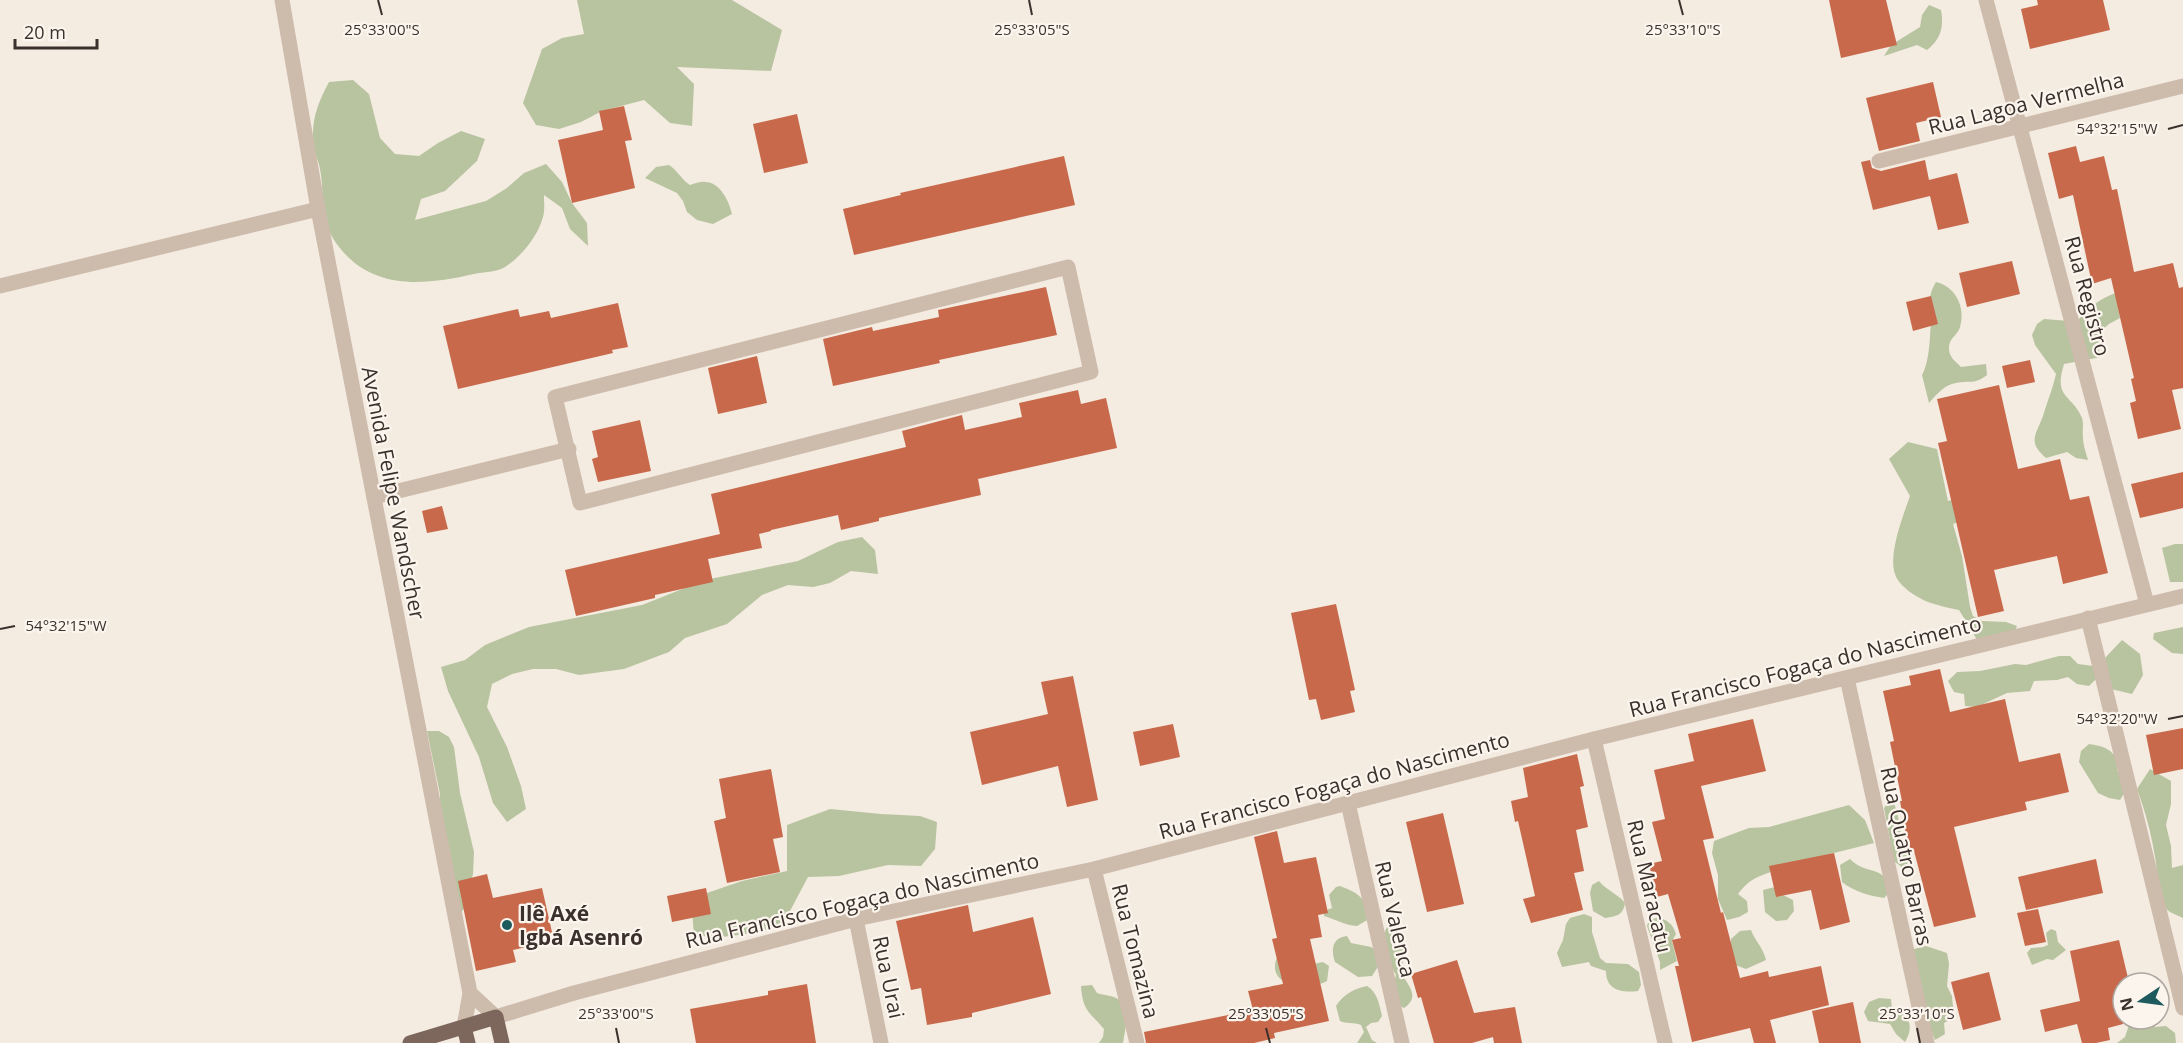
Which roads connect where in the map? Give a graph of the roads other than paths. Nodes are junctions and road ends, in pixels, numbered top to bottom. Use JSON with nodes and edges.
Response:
{"nodes":[{"id":1,"x":282,"y":0,"type":"edge"},
{"id":2,"x":1986,"y":0,"type":"edge"},
{"id":3,"x":2183,"y":86,"type":"edge"},
{"id":4,"x":2021,"y":126,"type":"junction"},
{"id":5,"x":1879,"y":161,"type":"dead end"},
{"id":6,"x":318,"y":208,"type":"junction"},
{"id":7,"x":0,"y":286,"type":"edge"},
{"id":8,"x":568,"y":449,"type":"junction"},
{"id":9,"x":374,"y":497,"type":"junction"},
{"id":10,"x":2183,"y":596,"type":"edge"},
{"id":11,"x":2147,"y":604,"type":"junction"},
{"id":12,"x":2088,"y":618,"type":"junction"},
{"id":13,"x":1847,"y":678,"type":"junction"},
{"id":14,"x":1594,"y":739,"type":"junction"},
{"id":15,"x":1348,"y":804,"type":"junction"},
{"id":16,"x":1094,"y":869,"type":"junction"},
{"id":17,"x":856,"y":919,"type":"junction"},
{"id":18,"x":471,"y":993,"type":"junction"},
{"id":19,"x":2183,"y":1008,"type":"edge"},
{"id":20,"x":496,"y":1017,"type":"junction"},
{"id":21,"x":464,"y":1027,"type":"junction"},
{"id":22,"x":410,"y":1043,"type":"edge"},
{"id":23,"x":468,"y":1043,"type":"edge"},
{"id":24,"x":502,"y":1043,"type":"edge"},
{"id":25,"x":881,"y":1043,"type":"edge"},
{"id":26,"x":1137,"y":1043,"type":"edge"},
{"id":27,"x":1402,"y":1043,"type":"edge"},
{"id":28,"x":1665,"y":1043,"type":"edge"},
{"id":29,"x":1926,"y":1043,"type":"edge"}],
"edges":[{"from":1,"to":6,"type":"street","name":"Avenida Felipe Wandscher"},
{"from":2,"to":4,"type":"street","name":"Rua Registro"},
{"from":3,"to":4,"type":"street","name":"Rua Lagoa Vermelha"},
{"from":4,"to":5,"type":"street","name":"Rua Lagoa Vermelha"},
{"from":4,"to":11,"type":"street","name":"Rua Registro"},
{"from":6,"to":7,"type":"street"},
{"from":6,"to":9,"type":"street","name":"Avenida Felipe Wandscher"},
{"from":8,"to":8,"type":"street"},
{"from":8,"to":9,"type":"street"},
{"from":9,"to":18,"type":"street","name":"Avenida Felipe Wandscher"},
{"from":10,"to":11,"type":"street","name":"Rua Francisco Fogaça do Nascimento"},
{"from":11,"to":12,"type":"street","name":"Rua Francisco Fogaça do Nascimento"},
{"from":12,"to":13,"type":"street","name":"Rua Francisco Fogaça do Nascimento"},
{"from":12,"to":19,"type":"street"},
{"from":13,"to":14,"type":"street","name":"Rua Francisco Fogaça do Nascimento"},
{"from":13,"to":29,"type":"street","name":"Rua Quatro Barras"},
{"from":14,"to":15,"type":"street","name":"Rua Francisco Fogaça do Nascimento"},
{"from":14,"to":28,"type":"street","name":"Rua Maracatu"},
{"from":15,"to":16,"type":"street","name":"Rua Francisco Fogaça do Nascimento"},
{"from":15,"to":27,"type":"street","name":"Rua Valenca"},
{"from":16,"to":17,"type":"street","name":"Rua Francisco Fogaça do Nascimento"},
{"from":16,"to":26,"type":"street","name":"Rua Tomazina"},
{"from":17,"to":20,"type":"street","name":"Rua Francisco Fogaça do Nascimento"},
{"from":17,"to":25,"type":"street","name":"Rua Urai"},
{"from":18,"to":20,"type":"street"},
{"from":18,"to":21,"type":"street","name":"Avenida Felipe Wandscher"},
{"from":20,"to":21,"type":"main road"},
{"from":20,"to":24,"type":"main road"},
{"from":21,"to":22,"type":"main road"},
{"from":21,"to":23,"type":"main road","name":"Avenida Felipe Wandscher"}]}
